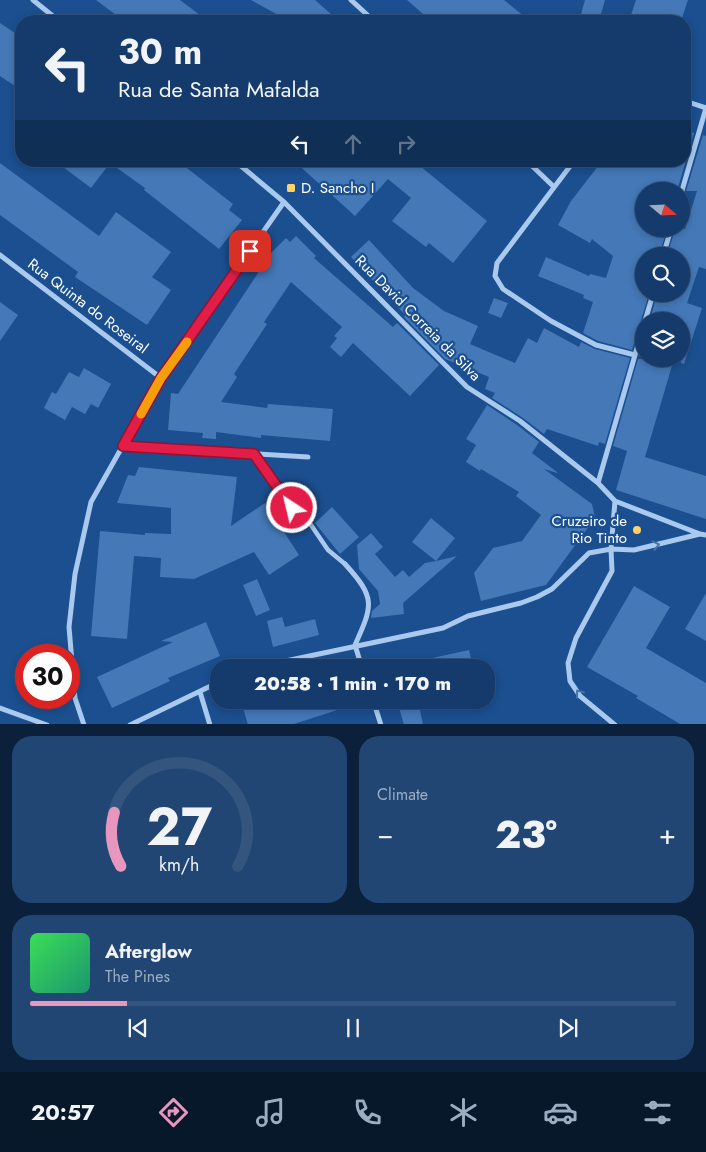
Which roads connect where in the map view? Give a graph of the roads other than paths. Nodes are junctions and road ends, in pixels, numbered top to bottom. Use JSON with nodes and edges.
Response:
{"nodes":[{"id":1,"x":33,"y":0,"type":"edge"},
{"id":2,"x":351,"y":0,"type":"edge"},
{"id":3,"x":52,"y":15,"type":"edge"},
{"id":4,"x":367,"y":15,"type":"edge"},
{"id":5,"x":691,"y":103,"type":"edge"},
{"id":6,"x":706,"y":108,"type":"edge"},
{"id":7,"x":691,"y":160,"type":"edge"},
{"id":8,"x":242,"y":167,"type":"edge"},
{"id":9,"x":533,"y":167,"type":"edge"},
{"id":10,"x":569,"y":167,"type":"edge"},
{"id":11,"x":689,"y":167,"type":"edge"},
{"id":12,"x":684,"y":182,"type":"edge"},
{"id":13,"x":554,"y":187,"type":"junction"},
{"id":14,"x":284,"y":202,"type":"junction"},
{"id":15,"x":0,"y":255,"type":"edge"},
{"id":16,"x":635,"y":356,"type":"joint"},
{"id":17,"x":161,"y":378,"type":"junction"},
{"id":18,"x":123,"y":446,"type":"junction"},
{"id":19,"x":254,"y":454,"type":"junction"},
{"id":20,"x":308,"y":457,"type":"dead end"},
{"id":21,"x":598,"y":483,"type":"junction"},
{"id":22,"x":616,"y":501,"type":"junction"},
{"id":23,"x":292,"y":508,"type":"joint"},
{"id":24,"x":703,"y":534,"type":"edge"},
{"id":25,"x":611,"y":549,"type":"junction"},
{"id":26,"x":345,"y":564,"type":"joint"},
{"id":27,"x":355,"y":645,"type":"junction"},
{"id":28,"x":292,"y":659,"type":"edge"},
{"id":29,"x":359,"y":659,"type":"edge"},
{"id":30,"x":210,"y":687,"type":"edge"},
{"id":31,"x":200,"y":692,"type":"junction"},
{"id":32,"x":0,"y":708,"type":"edge"},
{"id":33,"x":376,"y":709,"type":"edge"},
{"id":34,"x":48,"y":724,"type":"edge"},
{"id":35,"x":84,"y":724,"type":"edge"},
{"id":36,"x":130,"y":724,"type":"edge"},
{"id":37,"x":210,"y":724,"type":"edge"},
{"id":38,"x":381,"y":724,"type":"edge"},
{"id":39,"x":615,"y":724,"type":"edge"}],
"edges":[{"from":1,"to":3,"type":"street"},
{"from":2,"to":4,"type":"street"},
{"from":5,"to":6,"type":"street"},
{"from":6,"to":7,"type":"street"},
{"from":8,"to":14,"type":"street","name":"Rua David Correia da Silva"},
{"from":9,"to":13,"type":"street"},
{"from":10,"to":13,"type":"street"},
{"from":11,"to":12,"type":"street"},
{"from":13,"to":16,"type":"street"},
{"from":14,"to":17,"type":"street"},
{"from":14,"to":21,"type":"street","name":"Rua David Correia da Silva"},
{"from":15,"to":17,"type":"street","name":"Rua Quinta do Roseiral"},
{"from":16,"to":21,"type":"street"},
{"from":17,"to":18,"type":"street"},
{"from":18,"to":19,"type":"street"},
{"from":18,"to":35,"type":"street"},
{"from":19,"to":20,"type":"street"},
{"from":19,"to":23,"type":"street"},
{"from":21,"to":22,"type":"street","name":"Rua David Correia da Silva"},
{"from":22,"to":24,"type":"street"},
{"from":22,"to":25,"type":"street"},
{"from":23,"to":26,"type":"street"},
{"from":25,"to":24,"type":"street","one_way":true},
{"from":25,"to":27,"type":"street"},
{"from":39,"to":25,"type":"street","one_way":true},
{"from":26,"to":27,"type":"street"},
{"from":27,"to":28,"type":"street"},
{"from":27,"to":29,"type":"street"},
{"from":30,"to":31,"type":"street"},
{"from":31,"to":36,"type":"street"},
{"from":31,"to":37,"type":"street"},
{"from":32,"to":34,"type":"street"},
{"from":33,"to":38,"type":"street"}]}
